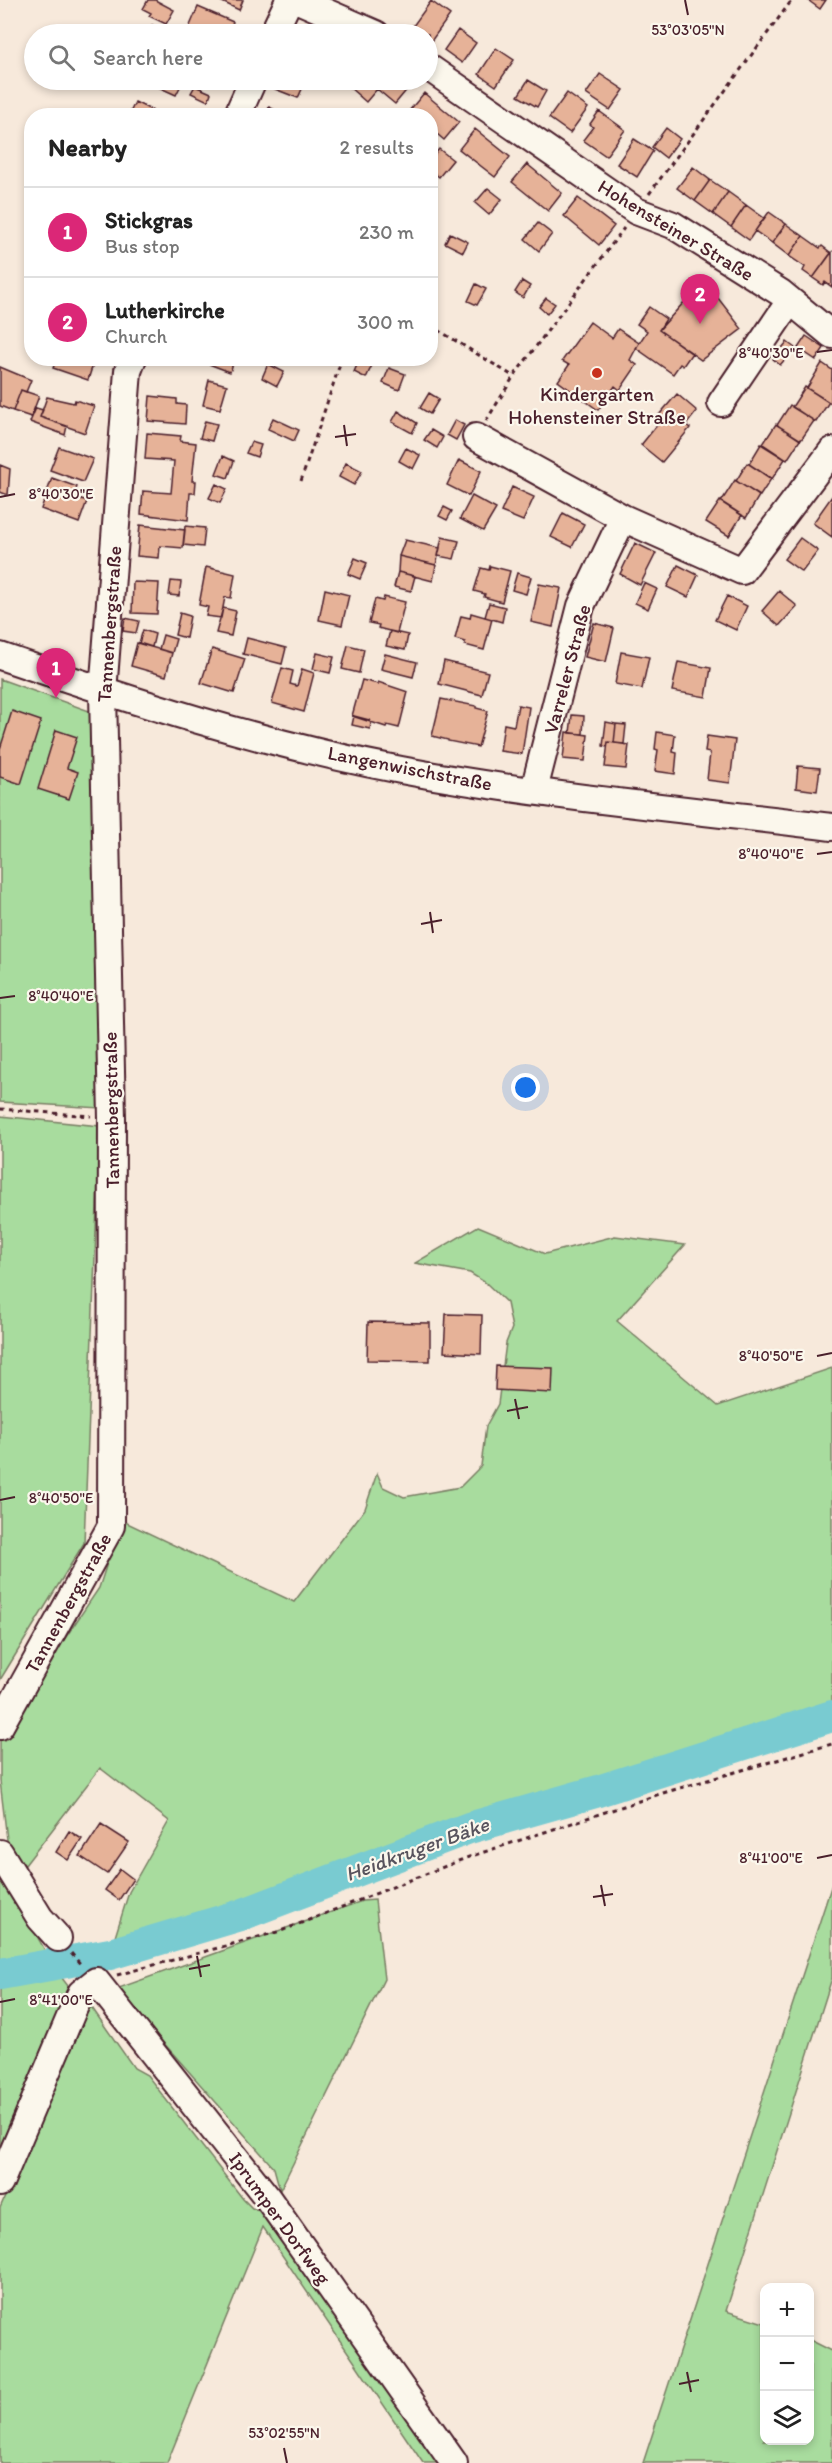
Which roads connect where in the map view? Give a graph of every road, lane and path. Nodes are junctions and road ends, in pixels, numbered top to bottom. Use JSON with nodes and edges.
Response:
{"nodes":[{"id":1,"x":289,"y":0,"type":"edge"},
{"id":2,"x":298,"y":0,"type":"edge"},
{"id":3,"x":278,"y":24,"type":"edge"},
{"id":4,"x":353,"y":24,"type":"edge"},
{"id":5,"x":438,"y":74,"type":"edge"},
{"id":6,"x":249,"y":90,"type":"edge"},
{"id":7,"x":241,"y":108,"type":"edge"},
{"id":8,"x":790,"y":301,"type":"junction"},
{"id":9,"x":438,"y":330,"type":"edge"},
{"id":10,"x":832,"y":335,"type":"edge"},
{"id":11,"x":130,"y":366,"type":"edge"},
{"id":12,"x":339,"y":366,"type":"edge"},
{"id":13,"x":514,"y":376,"type":"dead end"},
{"id":14,"x":721,"y":404,"type":"dead end"},
{"id":15,"x":476,"y":437,"type":"dead end"},
{"id":16,"x":832,"y":451,"type":"edge"},
{"id":17,"x":301,"y":481,"type":"dead end"},
{"id":18,"x":623,"y":518,"type":"junction"},
{"id":19,"x":0,"y":656,"type":"edge"},
{"id":20,"x":103,"y":692,"type":"junction"},
{"id":21,"x":534,"y":790,"type":"junction"},
{"id":22,"x":832,"y":826,"type":"edge"},
{"id":23,"x":0,"y":1109,"type":"edge"},
{"id":24,"x":112,"y":1118,"type":"junction"},
{"id":25,"x":0,"y":1726,"type":"edge"},
{"id":26,"x":832,"y":1744,"type":"edge"},
{"id":27,"x":0,"y":1853,"type":"edge"},
{"id":28,"x":57,"y":1938,"type":"dead end"},
{"id":29,"x":96,"y":1981,"type":"junction"},
{"id":30,"x":0,"y":2183,"type":"edge"},
{"id":31,"x":454,"y":2463,"type":"edge"}],
"edges":[{"from":1,"to":3,"type":"street"},
{"from":2,"to":4,"type":"street"},
{"from":5,"to":8,"type":"street","name":"Hohensteiner Straße"},
{"from":6,"to":7,"type":"street"},
{"from":8,"to":10,"type":"street","name":"Hohensteiner Straße"},
{"from":8,"to":14,"type":"street"},
{"from":9,"to":13,"type":"path"},
{"from":11,"to":20,"type":"street","name":"Tannenbergstraße"},
{"from":12,"to":17,"type":"path"},
{"from":15,"to":18,"type":"street"},
{"from":16,"to":18,"type":"street"},
{"from":18,"to":21,"type":"street","name":"Varreler Straße"},
{"from":19,"to":20,"type":"street","name":"Langenwischstraße"},
{"from":20,"to":21,"type":"street","name":"Langenwischstraße"},
{"from":20,"to":24,"type":"street","name":"Tannenbergstraße"},
{"from":21,"to":22,"type":"street","name":"Langenwischstraße"},
{"from":23,"to":24,"type":"path"},
{"from":24,"to":25,"type":"street","name":"Tannenbergstraße"},
{"from":26,"to":29,"type":"path"},
{"from":27,"to":28,"type":"street"},
{"from":29,"to":30,"type":"street"},
{"from":29,"to":31,"type":"street","name":"Iprumper Dorfweg"}]}
